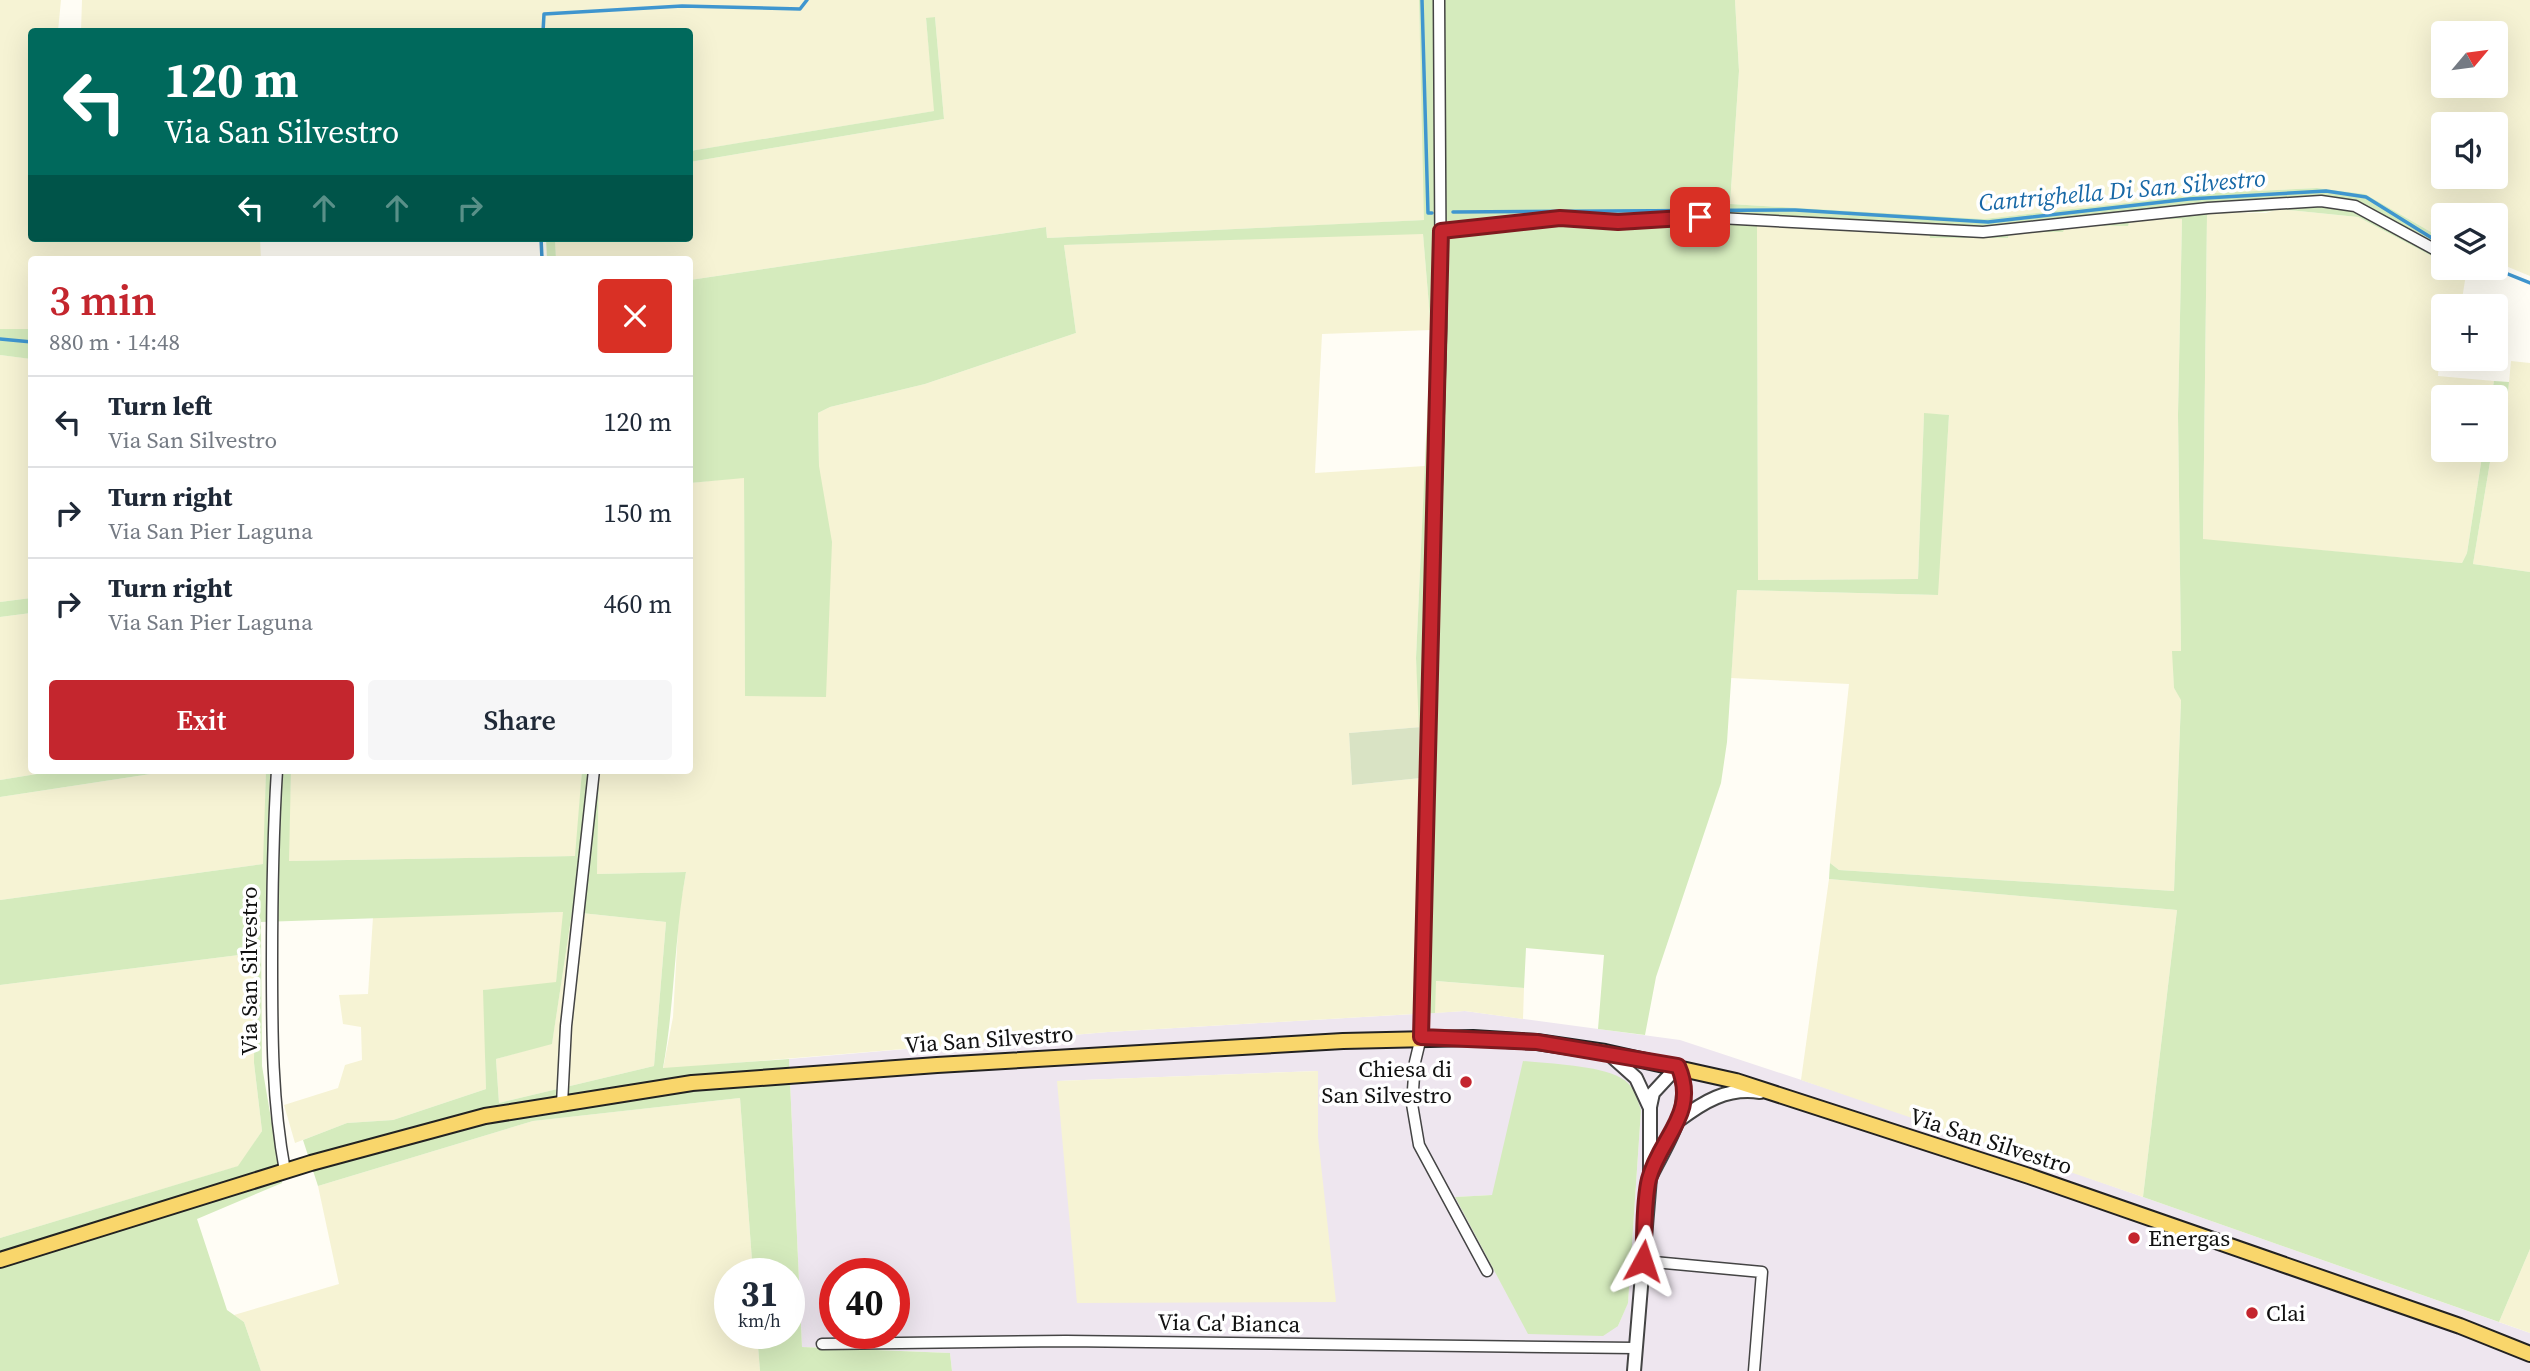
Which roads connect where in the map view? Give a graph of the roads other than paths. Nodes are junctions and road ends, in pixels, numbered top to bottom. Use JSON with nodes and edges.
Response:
{"nodes":[{"id":1,"x":1439,"y":0,"type":"edge"},
{"id":2,"x":1441,"y":231,"type":"junction"},
{"id":3,"x":2431,"y":247,"type":"edge"},
{"id":4,"x":277,"y":774,"type":"edge"},
{"id":5,"x":594,"y":774,"type":"edge"},
{"id":6,"x":1421,"y":1037,"type":"junction"},
{"id":7,"x":1605,"y":1052,"type":"junction"},
{"id":8,"x":1678,"y":1066,"type":"junction"},
{"id":9,"x":1774,"y":1094,"type":"junction"},
{"id":10,"x":562,"y":1104,"type":"junction"},
{"id":11,"x":1650,"y":1107,"type":"junction"},
{"id":12,"x":1678,"y":1121,"type":"junction"},
{"id":13,"x":285,"y":1171,"type":"junction"},
{"id":14,"x":1650,"y":1178,"type":"junction"},
{"id":15,"x":0,"y":1260,"type":"edge"},
{"id":16,"x":1643,"y":1261,"type":"junction"},
{"id":17,"x":1487,"y":1271,"type":"dead end"},
{"id":18,"x":910,"y":1342,"type":"edge"},
{"id":19,"x":1635,"y":1348,"type":"junction"},
{"id":20,"x":2530,"y":1354,"type":"edge"},
{"id":21,"x":1634,"y":1371,"type":"edge"},
{"id":22,"x":1754,"y":1371,"type":"edge"}],
"edges":[{"from":1,"to":2,"type":"street"},
{"from":2,"to":3,"type":"street"},
{"from":2,"to":6,"type":"street"},
{"from":4,"to":13,"type":"street","name":"Via San Silvestro"},
{"from":5,"to":10,"type":"street"},
{"from":6,"to":7,"type":"main road","name":"Via San Silvestro"},
{"from":6,"to":10,"type":"main road","name":"Via San Silvestro"},
{"from":6,"to":17,"type":"street"},
{"from":7,"to":8,"type":"main road","name":"Via San Silvestro"},
{"from":7,"to":11,"type":"street"},
{"from":8,"to":9,"type":"main road","name":"Via San Silvestro"},
{"from":8,"to":11,"type":"street"},
{"from":8,"to":12,"type":"street"},
{"from":9,"to":12,"type":"street"},
{"from":9,"to":20,"type":"main road","name":"Via San Silvestro"},
{"from":10,"to":13,"type":"main road","name":"Via San Silvestro"},
{"from":11,"to":14,"type":"street"},
{"from":12,"to":14,"type":"street"},
{"from":13,"to":15,"type":"main road","name":"Via San Silvestro"},
{"from":14,"to":16,"type":"street"},
{"from":16,"to":19,"type":"street"},
{"from":16,"to":22,"type":"street"},
{"from":18,"to":19,"type":"street","name":"Via Ca' Bianca"},
{"from":19,"to":21,"type":"street"}]}
